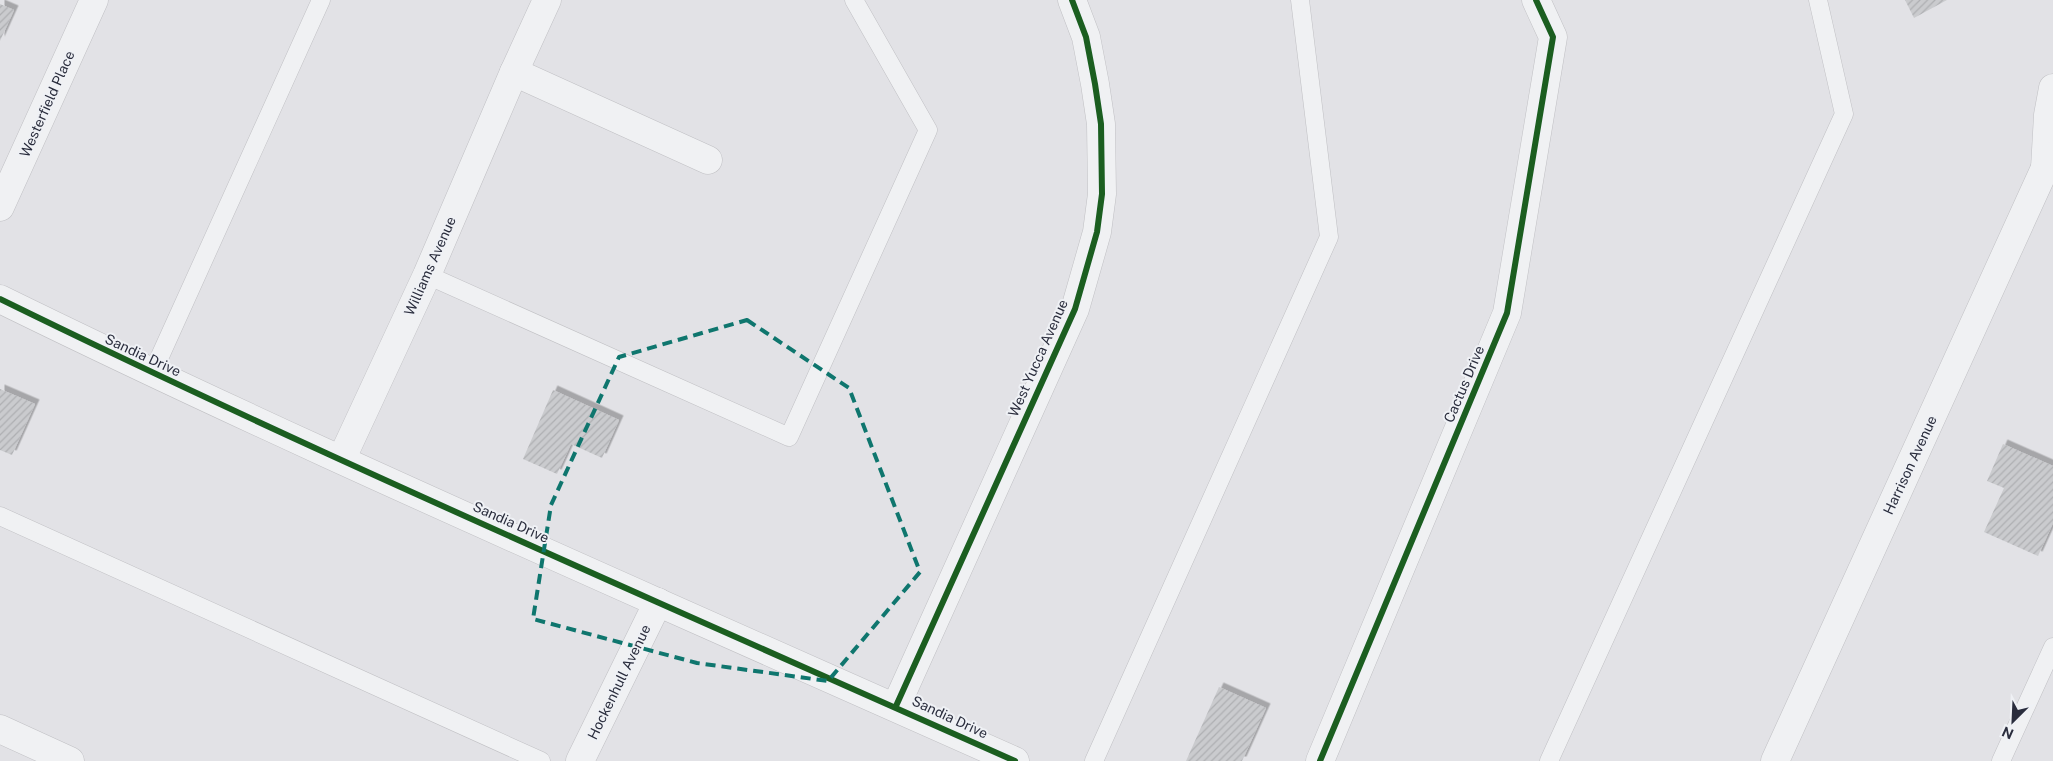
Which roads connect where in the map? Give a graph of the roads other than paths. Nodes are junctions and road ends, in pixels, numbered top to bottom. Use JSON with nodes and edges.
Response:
{"nodes":[{"id":1,"x":94,"y":0,"type":"edge"},
{"id":2,"x":321,"y":0,"type":"edge"},
{"id":3,"x":547,"y":0,"type":"edge"},
{"id":4,"x":854,"y":0,"type":"edge"},
{"id":5,"x":1072,"y":0,"type":"edge"},
{"id":6,"x":1300,"y":0,"type":"edge"},
{"id":7,"x":1536,"y":0,"type":"edge"},
{"id":8,"x":1818,"y":0,"type":"edge"},
{"id":9,"x":514,"y":72,"type":"junction"},
{"id":10,"x":2053,"y":88,"type":"edge"},
{"id":11,"x":708,"y":160,"type":"dead end"},
{"id":12,"x":2049,"y":162,"type":"edge"},
{"id":13,"x":0,"y":207,"type":"edge"},
{"id":14,"x":427,"y":275,"type":"junction"},
{"id":15,"x":0,"y":299,"type":"edge"},
{"id":16,"x":152,"y":374,"type":"junction"},
{"id":17,"x":342,"y":458,"type":"junction"},
{"id":18,"x":0,"y":516,"type":"edge"},
{"id":19,"x":658,"y":602,"type":"junction"},
{"id":20,"x":2053,"y":647,"type":"edge"},
{"id":21,"x":896,"y":706,"type":"junction"},
{"id":22,"x":0,"y":729,"type":"edge"},
{"id":23,"x":70,"y":761,"type":"edge"},
{"id":24,"x":541,"y":761,"type":"edge"},
{"id":25,"x":580,"y":761,"type":"edge"},
{"id":26,"x":1015,"y":761,"type":"edge"},
{"id":27,"x":1094,"y":761,"type":"edge"},
{"id":28,"x":1320,"y":761,"type":"edge"},
{"id":29,"x":1549,"y":761,"type":"edge"},
{"id":30,"x":1775,"y":761,"type":"edge"},
{"id":31,"x":2002,"y":761,"type":"edge"}],
"edges":[{"from":1,"to":13,"type":"street","name":"Westerfield Place"},
{"from":2,"to":16,"type":"lane"},
{"from":3,"to":9,"type":"street","name":"Williams Avenue"},
{"from":4,"to":14,"type":"lane"},
{"from":5,"to":21,"type":"street","name":"West Yucca Avenue"},
{"from":6,"to":27,"type":"lane"},
{"from":7,"to":28,"type":"street","name":"Cactus Drive"},
{"from":8,"to":29,"type":"lane"},
{"from":9,"to":11,"type":"street"},
{"from":9,"to":14,"type":"street","name":"Williams Avenue"},
{"from":10,"to":12,"type":"street","name":"Harrison Avenue"},
{"from":12,"to":30,"type":"street","name":"Harrison Avenue"},
{"from":14,"to":17,"type":"street","name":"Williams Avenue"},
{"from":15,"to":16,"type":"street","name":"Sandia Drive"},
{"from":16,"to":17,"type":"street","name":"Sandia Drive"},
{"from":17,"to":19,"type":"street","name":"Sandia Drive"},
{"from":18,"to":24,"type":"lane"},
{"from":19,"to":21,"type":"street","name":"Sandia Drive"},
{"from":19,"to":25,"type":"street","name":"Hockenhull Avenue"},
{"from":20,"to":31,"type":"lane"},
{"from":21,"to":26,"type":"street","name":"Sandia Drive"},
{"from":22,"to":23,"type":"street"}]}
